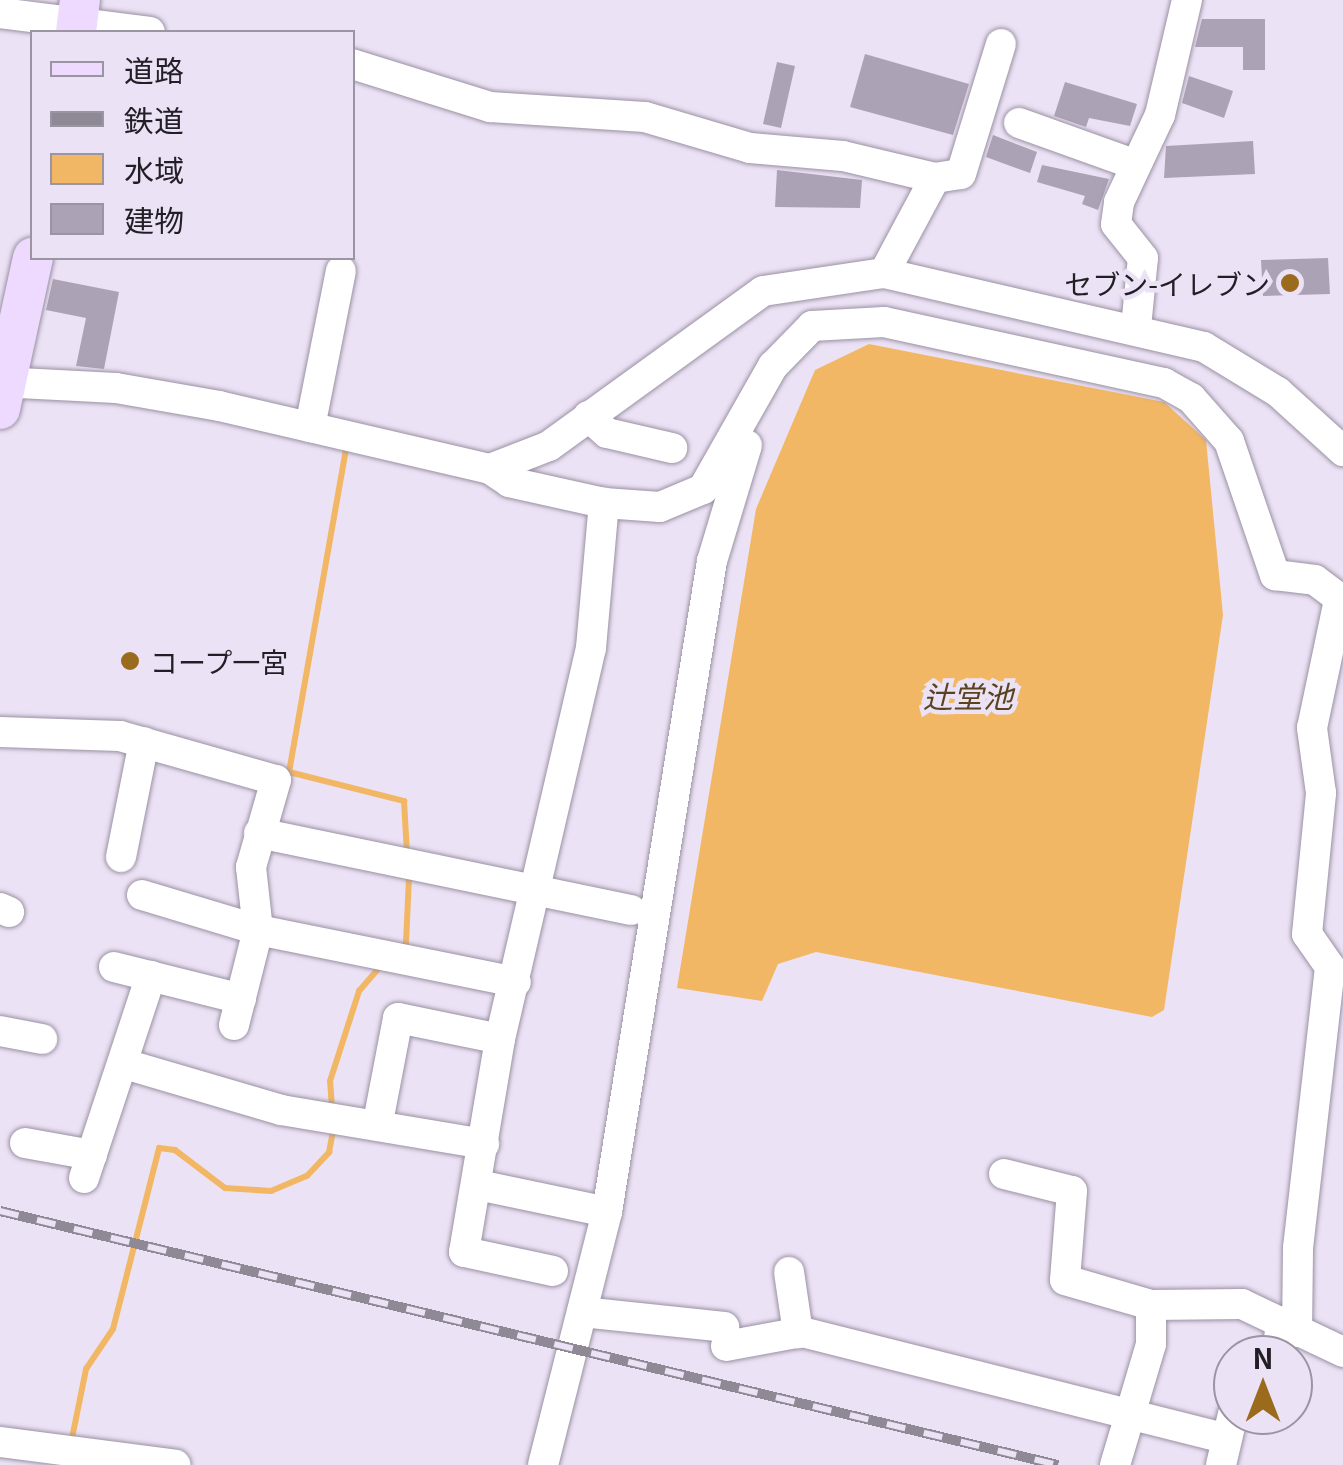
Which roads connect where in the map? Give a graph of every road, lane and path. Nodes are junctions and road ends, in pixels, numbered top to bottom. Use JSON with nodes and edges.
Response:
{"nodes":[{"id":1,"x":1187,"y":0,"type":"edge"},
{"id":2,"x":0,"y":13,"type":"edge"},
{"id":3,"x":78,"y":20,"type":"edge"},
{"id":4,"x":138,"y":30,"type":"edge"},
{"id":5,"x":1001,"y":44,"type":"dead end"},
{"id":6,"x":355,"y":65,"type":"edge"},
{"id":7,"x":1019,"y":122,"type":"dead end"},
{"id":8,"x":1136,"y":165,"type":"junction"},
{"id":9,"x":935,"y":178,"type":"junction"},
{"id":10,"x":33,"y":260,"type":"edge"},
{"id":11,"x":341,"y":271,"type":"dead end"},
{"id":12,"x":884,"y":273,"type":"junction"},
{"id":13,"x":1136,"y":327,"type":"junction"},
{"id":14,"x":2,"y":391,"type":"edge"},
{"id":15,"x":751,"y":408,"type":"junction"},
{"id":16,"x":588,"y":416,"type":"junction"},
{"id":17,"x":310,"y":427,"type":"junction"},
{"id":18,"x":672,"y":448,"type":"dead end"},
{"id":19,"x":1343,"y":450,"type":"edge"},
{"id":20,"x":490,"y":469,"type":"junction"},
{"id":21,"x":604,"y":503,"type":"junction"},
{"id":22,"x":1341,"y":601,"type":"edge"},
{"id":23,"x":0,"y":732,"type":"edge"},
{"id":24,"x":144,"y":742,"type":"junction"},
{"id":25,"x":259,"y":833,"type":"junction"},
{"id":26,"x":121,"y":857,"type":"dead end"},
{"id":27,"x":540,"y":893,"type":"junction"},
{"id":28,"x":142,"y":895,"type":"dead end"},
{"id":29,"x":631,"y":910,"type":"dead end"},
{"id":30,"x":258,"y":930,"type":"junction"},
{"id":31,"x":114,"y":968,"type":"dead end"},
{"id":32,"x":151,"y":976,"type":"junction"},
{"id":33,"x":516,"y":982,"type":"junction"},
{"id":34,"x":0,"y":1031,"type":"edge"},
{"id":35,"x":42,"y":1039,"type":"dead end"},
{"id":36,"x":500,"y":1039,"type":"junction"},
{"id":37,"x":125,"y":1064,"type":"junction"},
{"id":38,"x":378,"y":1122,"type":"junction"},
{"id":39,"x":24,"y":1143,"type":"dead end"},
{"id":40,"x":484,"y":1144,"type":"junction"},
{"id":41,"x":1004,"y":1174,"type":"dead end"},
{"id":42,"x":478,"y":1186,"type":"junction"},
{"id":43,"x":607,"y":1212,"type":"junction"},
{"id":44,"x":552,"y":1270,"type":"dead end"},
{"id":45,"x":789,"y":1272,"type":"dead end"},
{"id":46,"x":1150,"y":1305,"type":"junction"},
{"id":47,"x":582,"y":1312,"type":"junction"},
{"id":48,"x":798,"y":1332,"type":"junction"},
{"id":49,"x":1282,"y":1335,"type":"edge"},
{"id":50,"x":1285,"y":1335,"type":"edge"},
{"id":51,"x":1313,"y":1344,"type":"edge"},
{"id":52,"x":1343,"y":1352,"type":"edge"},
{"id":53,"x":1130,"y":1417,"type":"junction"},
{"id":54,"x":1226,"y":1439,"type":"edge"},
{"id":55,"x":0,"y":1442,"type":"edge"},
{"id":56,"x":176,"y":1465,"type":"edge"},
{"id":57,"x":542,"y":1465,"type":"edge"},
{"id":58,"x":1115,"y":1465,"type":"edge"}],
"edges":[{"from":1,"to":8,"type":"street"},
{"from":2,"to":3,"type":"street"},
{"from":3,"to":4,"type":"street"},
{"from":5,"to":9,"type":"street"},
{"from":6,"to":9,"type":"street"},
{"from":7,"to":8,"type":"street"},
{"from":8,"to":13,"type":"street"},
{"from":9,"to":12,"type":"street"},
{"from":10,"to":14,"type":"main road"},
{"from":11,"to":17,"type":"street"},
{"from":12,"to":13,"type":"street"},
{"from":12,"to":16,"type":"street"},
{"from":13,"to":19,"type":"street"},
{"from":14,"to":17,"type":"street"},
{"from":15,"to":21,"type":"street"},
{"from":15,"to":22,"type":"street"},
{"from":15,"to":43,"type":"street"},
{"from":16,"to":18,"type":"street"},
{"from":16,"to":20,"type":"street"},
{"from":17,"to":20,"type":"street"},
{"from":20,"to":21,"type":"street"},
{"from":21,"to":27,"type":"street"},
{"from":22,"to":50,"type":"street"},
{"from":23,"to":24,"type":"street"},
{"from":24,"to":25,"type":"street"},
{"from":24,"to":26,"type":"street"},
{"from":25,"to":27,"type":"street"},
{"from":25,"to":30,"type":"street"},
{"from":27,"to":29,"type":"street"},
{"from":27,"to":33,"type":"street"},
{"from":28,"to":30,"type":"street"},
{"from":30,"to":32,"type":"street"},
{"from":30,"to":33,"type":"street"},
{"from":31,"to":32,"type":"street"},
{"from":32,"to":37,"type":"street"},
{"from":33,"to":36,"type":"street"},
{"from":34,"to":35,"type":"street"},
{"from":36,"to":38,"type":"street"},
{"from":36,"to":40,"type":"street"},
{"from":37,"to":38,"type":"street"},
{"from":37,"to":39,"type":"street"},
{"from":38,"to":40,"type":"street"},
{"from":40,"to":42,"type":"street"},
{"from":41,"to":46,"type":"street"},
{"from":42,"to":43,"type":"street"},
{"from":42,"to":44,"type":"street"},
{"from":43,"to":47,"type":"street"},
{"from":45,"to":48,"type":"street"},
{"from":46,"to":49,"type":"street"},
{"from":46,"to":53,"type":"street"},
{"from":47,"to":48,"type":"street"},
{"from":47,"to":57,"type":"street"},
{"from":48,"to":53,"type":"street"},
{"from":51,"to":52,"type":"street"},
{"from":53,"to":54,"type":"street"},
{"from":53,"to":58,"type":"street"},
{"from":55,"to":56,"type":"street"}]}
